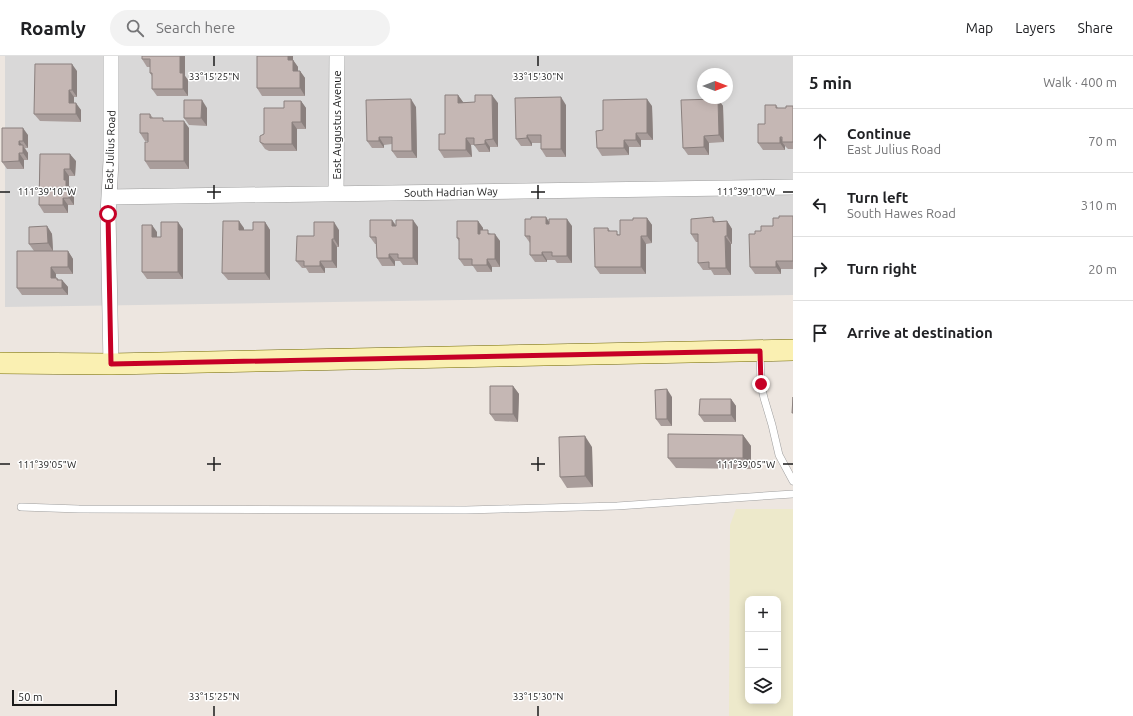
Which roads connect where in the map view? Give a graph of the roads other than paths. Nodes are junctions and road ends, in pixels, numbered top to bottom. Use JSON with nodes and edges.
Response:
{"nodes":[{"id":1,"x":111,"y":56,"type":"edge"},
{"id":2,"x":337,"y":56,"type":"edge"},
{"id":3,"x":793,"y":187,"type":"edge"},
{"id":4,"x":336,"y":194,"type":"junction"},
{"id":5,"x":109,"y":197,"type":"junction"},
{"id":6,"x":793,"y":350,"type":"edge"},
{"id":7,"x":760,"y":351,"type":"junction"},
{"id":8,"x":0,"y":363,"type":"edge"},
{"id":9,"x":111,"y":364,"type":"junction"},
{"id":10,"x":793,"y":481,"type":"edge"},
{"id":11,"x":793,"y":494,"type":"edge"},
{"id":12,"x":21,"y":507,"type":"dead end"}],
"edges":[{"from":1,"to":5,"type":"street","name":"East Julius Road"},
{"from":2,"to":4,"type":"street","name":"East Augustus Avenue"},
{"from":3,"to":4,"type":"street","name":"South Hadrian Way"},
{"from":4,"to":5,"type":"street","name":"South Hadrian Way"},
{"from":5,"to":9,"type":"street","name":"East Julius Road"},
{"from":6,"to":7,"type":"main road"},
{"from":7,"to":9,"type":"main road"},
{"from":7,"to":10,"type":"lane"},
{"from":8,"to":9,"type":"main road"},
{"from":11,"to":12,"type":"lane"}]}
